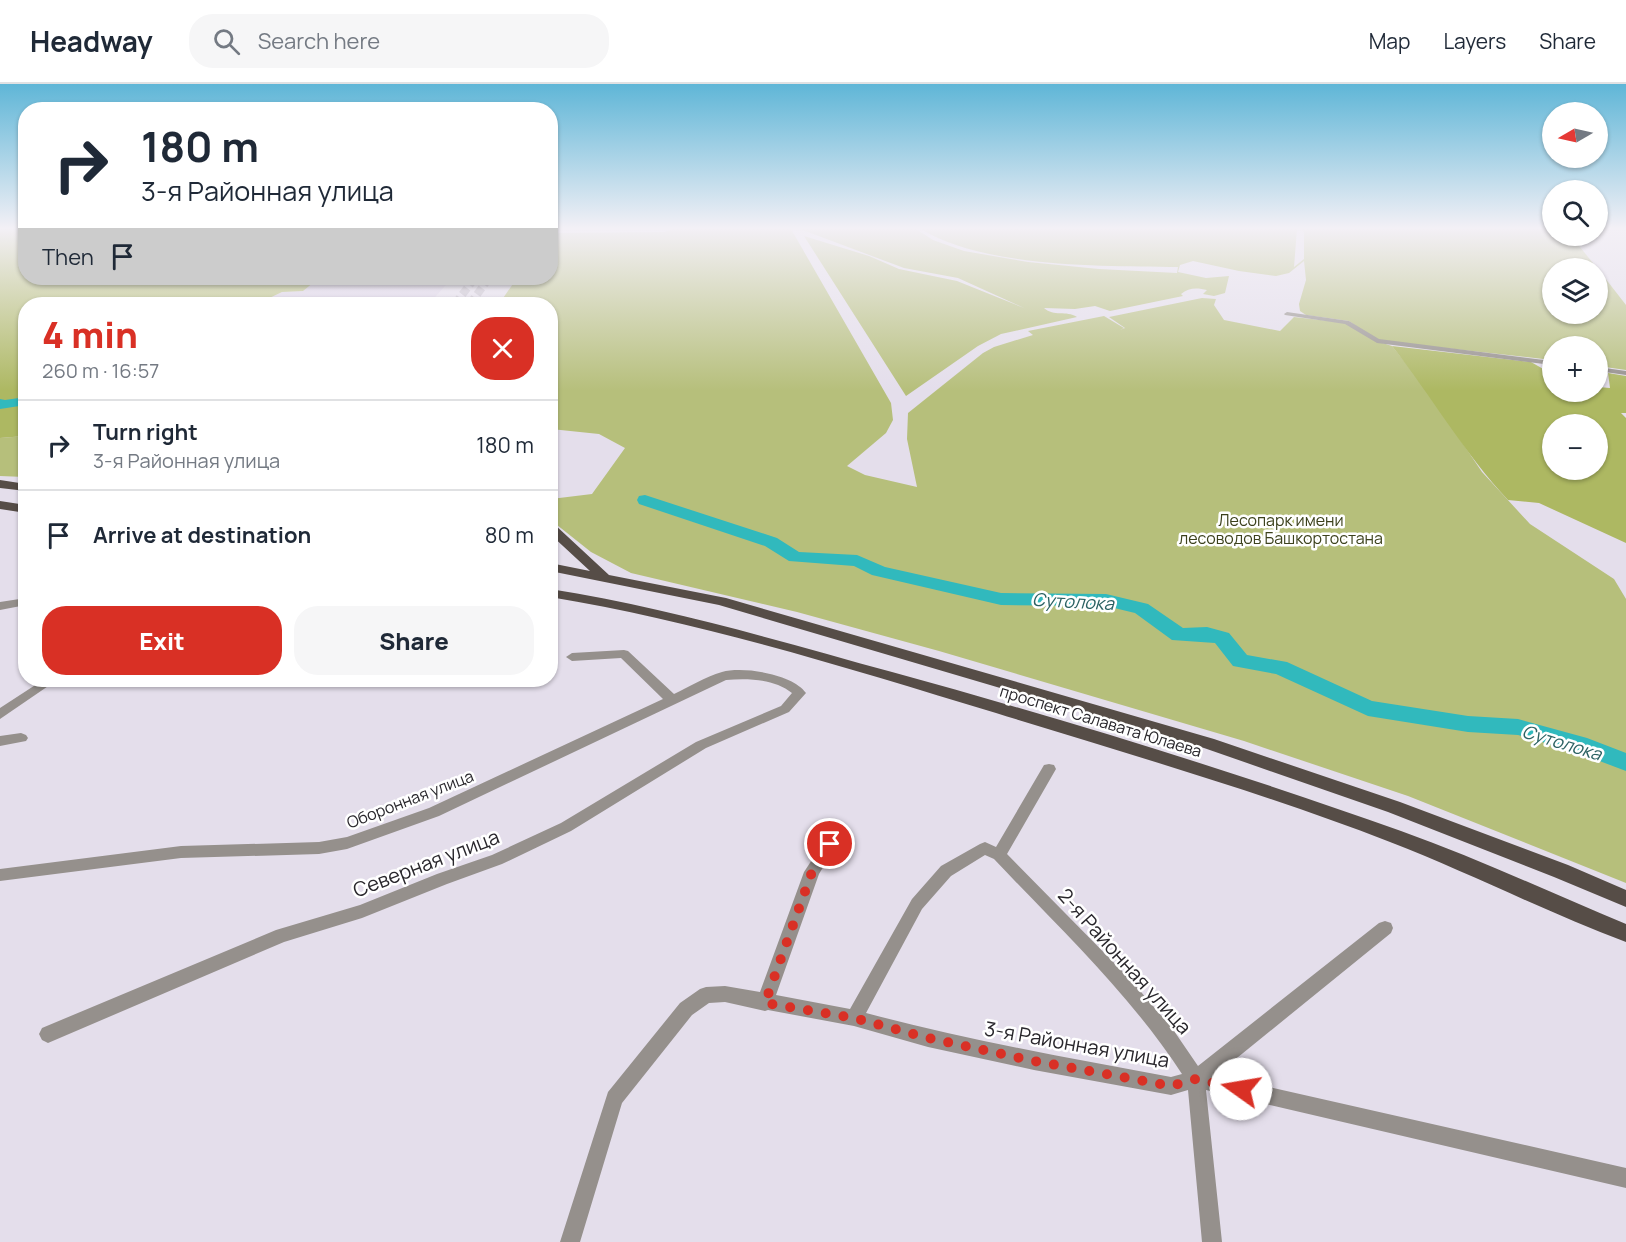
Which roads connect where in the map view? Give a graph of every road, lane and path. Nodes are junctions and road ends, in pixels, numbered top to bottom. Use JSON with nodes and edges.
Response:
{"nodes":[{"id":1,"x":1287,"y":315,"type":"dead end"},
{"id":2,"x":1542,"y":362,"type":"edge"},
{"id":3,"x":1608,"y":370,"type":"edge"},
{"id":4,"x":1626,"y":373,"type":"edge"},
{"id":5,"x":0,"y":484,"type":"edge"},
{"id":6,"x":18,"y":486,"type":"edge"},
{"id":7,"x":0,"y":505,"type":"edge"},
{"id":8,"x":18,"y":508,"type":"edge"},
{"id":9,"x":558,"y":534,"type":"edge"},
{"id":10,"x":558,"y":568,"type":"edge"},
{"id":11,"x":603,"y":576,"type":"junction"},
{"id":12,"x":558,"y":594,"type":"edge"},
{"id":13,"x":18,"y":603,"type":"edge"},
{"id":14,"x":0,"y":606,"type":"edge"},
{"id":15,"x":572,"y":657,"type":"dead end"},
{"id":16,"x":40,"y":687,"type":"edge"},
{"id":17,"x":800,"y":693,"type":"joint"},
{"id":18,"x":673,"y":700,"type":"junction"},
{"id":19,"x":0,"y":714,"type":"edge"},
{"id":20,"x":21,"y":738,"type":"dead end"},
{"id":21,"x":0,"y":741,"type":"edge"},
{"id":22,"x":1049,"y":769,"type":"dead end"},
{"id":23,"x":830,"y":844,"type":"dead end"},
{"id":24,"x":999,"y":855,"type":"junction"},
{"id":25,"x":0,"y":875,"type":"edge"},
{"id":26,"x":1626,"y":899,"type":"edge"},
{"id":27,"x":1385,"y":928,"type":"dead end"},
{"id":28,"x":1626,"y":933,"type":"edge"},
{"id":29,"x":765,"y":1003,"type":"junction"},
{"id":30,"x":854,"y":1018,"type":"junction"},
{"id":31,"x":48,"y":1034,"type":"dead end"},
{"id":32,"x":1196,"y":1079,"type":"junction"},
{"id":33,"x":1626,"y":1178,"type":"edge"},
{"id":34,"x":570,"y":1242,"type":"edge"},
{"id":35,"x":1212,"y":1242,"type":"edge"}],
"edges":[{"from":1,"to":2,"type":"street"},
{"from":3,"to":4,"type":"street"},
{"from":5,"to":6,"type":"main road"},
{"from":7,"to":8,"type":"main road"},
{"from":9,"to":11,"type":"main road"},
{"from":10,"to":11,"type":"main road","name":"проспект Салавата Юлаева"},
{"from":11,"to":26,"type":"main road","name":"проспект Салавата Юлаева"},
{"from":12,"to":28,"type":"main road","name":"проспект Салавата Юлаева"},
{"from":13,"to":14,"type":"street"},
{"from":15,"to":18,"type":"street"},
{"from":16,"to":19,"type":"street"},
{"from":17,"to":18,"type":"street","name":"Оборонная улица"},
{"from":17,"to":31,"type":"street","name":"Северная улица"},
{"from":18,"to":25,"type":"street","name":"Оборонная улица"},
{"from":20,"to":21,"type":"street"},
{"from":22,"to":24,"type":"street"},
{"from":23,"to":29,"type":"street"},
{"from":24,"to":30,"type":"street"},
{"from":24,"to":32,"type":"street","name":"2-я Районная улица"},
{"from":27,"to":32,"type":"street"},
{"from":29,"to":30,"type":"street","name":"3-я Районная улица"},
{"from":29,"to":34,"type":"street","name":"3-я Районная улица"},
{"from":30,"to":32,"type":"street","name":"3-я Районная улица"},
{"from":32,"to":33,"type":"street","name":"3-я Районная улица"},
{"from":32,"to":35,"type":"street","name":"2-я Районная улица"}]}
